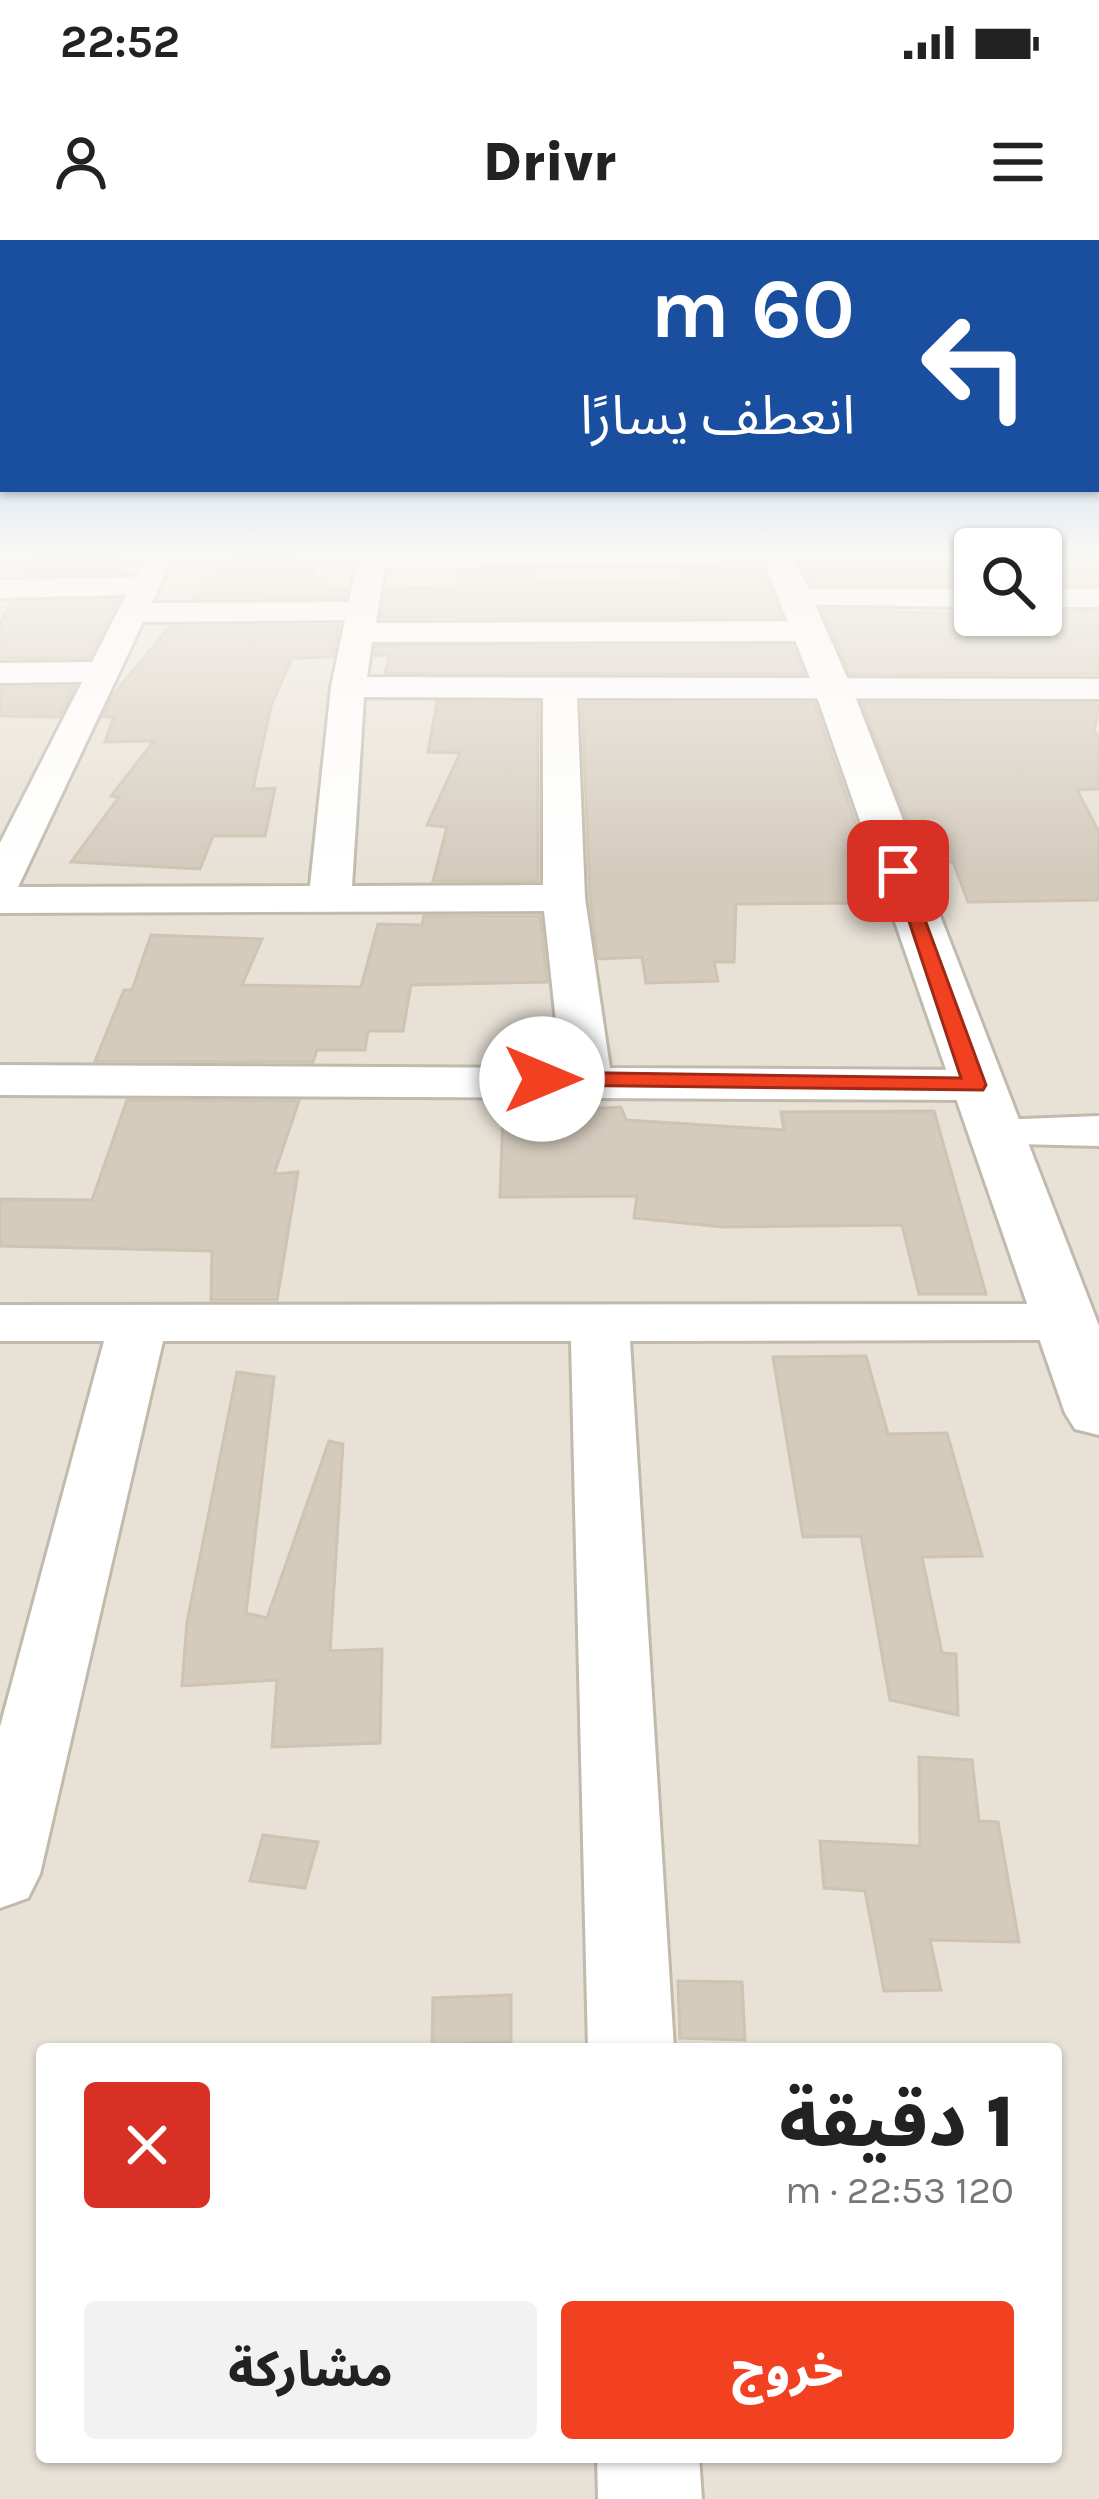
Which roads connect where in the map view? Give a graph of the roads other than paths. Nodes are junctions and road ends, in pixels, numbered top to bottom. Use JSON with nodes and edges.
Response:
{"nodes":[{"id":1,"x":112,"y":659,"type":"edge"},
{"id":2,"x":353,"y":659,"type":"edge"},
{"id":3,"x":821,"y":659,"type":"edge"},
{"id":4,"x":106,"y":672,"type":"junction"},
{"id":5,"x":0,"y":673,"type":"edge"},
{"id":6,"x":348,"y":687,"type":"junction"},
{"id":7,"x":560,"y":688,"type":"junction"},
{"id":8,"x":1099,"y":689,"type":"edge"},
{"id":9,"x":834,"y":691,"type":"junction"},
{"id":10,"x":0,"y":884,"type":"edge"},
{"id":11,"x":330,"y":898,"type":"junction"},
{"id":12,"x":564,"y":898,"type":"junction"},
{"id":13,"x":0,"y":900,"type":"edge"},
{"id":14,"x":587,"y":1078,"type":"junction"},
{"id":15,"x":0,"y":1080,"type":"edge"},
{"id":16,"x":975,"y":1085,"type":"junction"},
{"id":17,"x":1099,"y":1131,"type":"edge"},
{"id":18,"x":993,"y":1132,"type":"junction"},
{"id":19,"x":138,"y":1322,"type":"junction"},
{"id":20,"x":1066,"y":1322,"type":"junction"},
{"id":21,"x":0,"y":1323,"type":"edge"},
{"id":22,"x":600,"y":1324,"type":"junction"},
{"id":23,"x":1096,"y":1394,"type":"edge"},
{"id":24,"x":0,"y":1874,"type":"edge"},
{"id":25,"x":631,"y":2043,"type":"edge"},
{"id":26,"x":648,"y":2463,"type":"edge"},
{"id":27,"x":650,"y":2499,"type":"edge"}],
"edges":[{"from":1,"to":4,"type":"street"},
{"from":2,"to":6,"type":"street"},
{"from":3,"to":9,"type":"street"},
{"from":4,"to":5,"type":"street"},
{"from":4,"to":10,"type":"street"},
{"from":6,"to":7,"type":"street"},
{"from":6,"to":11,"type":"street"},
{"from":7,"to":9,"type":"street"},
{"from":7,"to":12,"type":"street"},
{"from":8,"to":9,"type":"street"},
{"from":9,"to":16,"type":"street"},
{"from":11,"to":12,"type":"street"},
{"from":11,"to":13,"type":"street"},
{"from":12,"to":14,"type":"street"},
{"from":14,"to":15,"type":"street"},
{"from":14,"to":16,"type":"street"},
{"from":16,"to":18,"type":"street"},
{"from":17,"to":18,"type":"street"},
{"from":18,"to":20,"type":"street"},
{"from":19,"to":21,"type":"street"},
{"from":19,"to":22,"type":"street"},
{"from":19,"to":24,"type":"street"},
{"from":20,"to":22,"type":"street"},
{"from":20,"to":23,"type":"street"},
{"from":22,"to":25,"type":"street"},
{"from":26,"to":27,"type":"street"}]}
